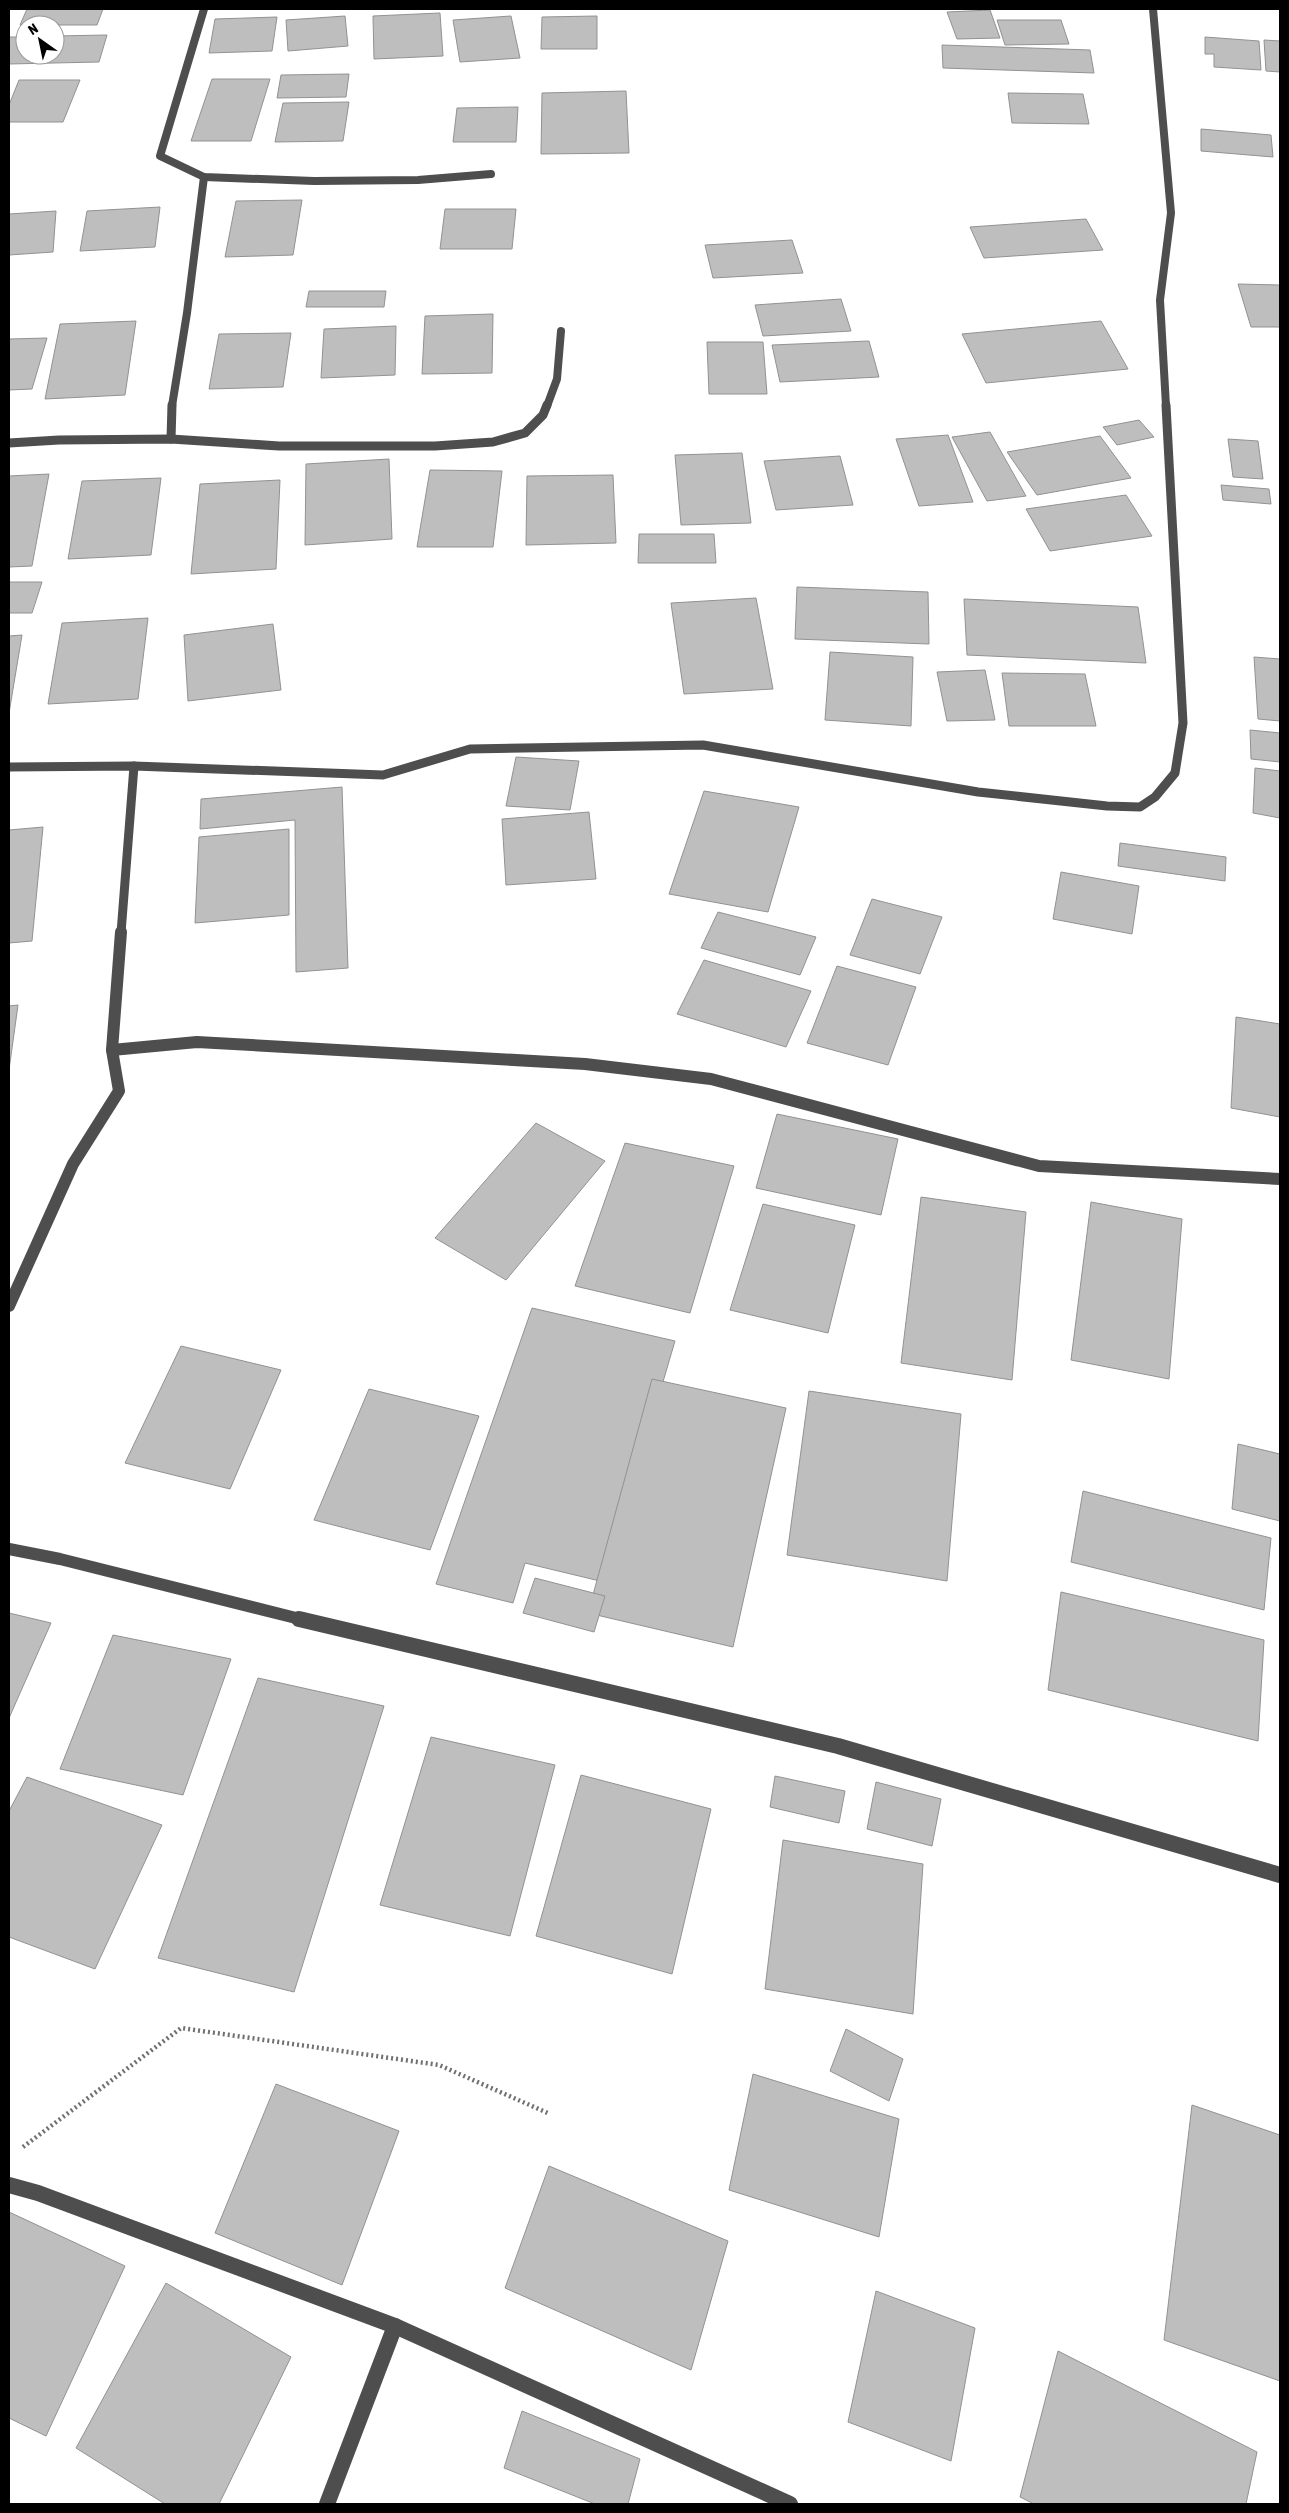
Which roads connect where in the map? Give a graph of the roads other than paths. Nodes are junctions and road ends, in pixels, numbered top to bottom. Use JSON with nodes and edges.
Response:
{"nodes":[{"id":1,"x":204,"y":9,"type":"edge"},
{"id":2,"x":1153,"y":9,"type":"edge"},
{"id":3,"x":491,"y":174,"type":"dead end"},
{"id":4,"x":204,"y":177,"type":"junction"},
{"id":5,"x":561,"y":331,"type":"dead end"},
{"id":6,"x":171,"y":439,"type":"junction"},
{"id":7,"x":9,"y":443,"type":"edge"},
{"id":8,"x":134,"y":766,"type":"junction"},
{"id":9,"x":9,"y":767,"type":"edge"},
{"id":10,"x":112,"y":1050,"type":"junction"},
{"id":11,"x":1280,"y":1179,"type":"edge"},
{"id":12,"x":9,"y":1306,"type":"edge"},
{"id":13,"x":9,"y":1549,"type":"edge"},
{"id":14,"x":1280,"y":1875,"type":"edge"},
{"id":15,"x":9,"y":2185,"type":"edge"},
{"id":16,"x":396,"y":2326,"type":"junction"},
{"id":17,"x":327,"y":2504,"type":"edge"},
{"id":18,"x":790,"y":2504,"type":"edge"}],
"edges":[{"from":1,"to":4,"type":"street"},
{"from":2,"to":8,"type":"street"},
{"from":3,"to":4,"type":"street"},
{"from":4,"to":6,"type":"street"},
{"from":5,"to":6,"type":"street"},
{"from":6,"to":7,"type":"street"},
{"from":8,"to":9,"type":"street"},
{"from":8,"to":10,"type":"street"},
{"from":10,"to":11,"type":"street"},
{"from":10,"to":12,"type":"street"},
{"from":13,"to":14,"type":"street"},
{"from":15,"to":16,"type":"street"},
{"from":16,"to":17,"type":"street"},
{"from":16,"to":18,"type":"street"}]}
